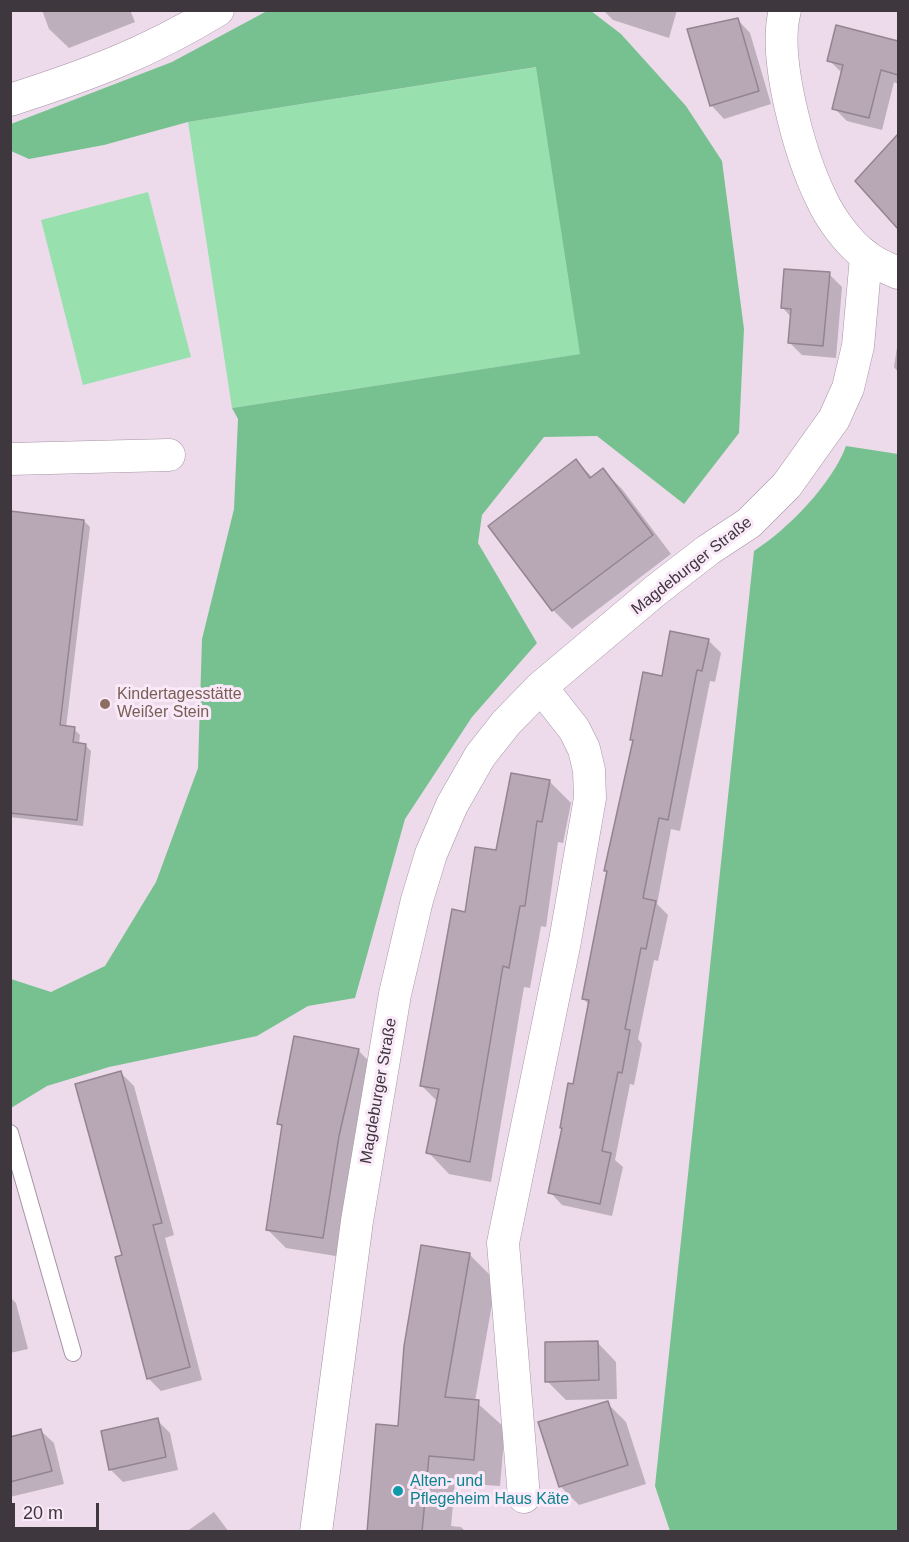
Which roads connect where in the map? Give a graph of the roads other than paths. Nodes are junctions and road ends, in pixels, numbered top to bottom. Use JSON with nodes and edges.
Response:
{"nodes":[{"id":1,"x":218,"y":10,"type":"edge"},
{"id":2,"x":785,"y":10,"type":"edge"},
{"id":3,"x":10,"y":100,"type":"edge"},
{"id":4,"x":866,"y":257,"type":"junction"},
{"id":5,"x":898,"y":273,"type":"edge"},
{"id":6,"x":169,"y":455,"type":"dead end"},
{"id":7,"x":10,"y":459,"type":"edge"},
{"id":8,"x":541,"y":687,"type":"junction"},
{"id":9,"x":10,"y":1133,"type":"edge"},
{"id":10,"x":73,"y":1353,"type":"dead end"},
{"id":11,"x":524,"y":1497,"type":"dead end"},
{"id":12,"x":316,"y":1532,"type":"edge"}],
"edges":[{"from":1,"to":3,"type":"street"},
{"from":2,"to":4,"type":"street"},
{"from":4,"to":5,"type":"street"},
{"from":4,"to":8,"type":"street","name":"Magdeburger Straße"},
{"from":6,"to":7,"type":"street"},
{"from":8,"to":11,"type":"street"},
{"from":8,"to":12,"type":"street","name":"Magdeburger Straße"},
{"from":9,"to":10,"type":"lane"}]}
